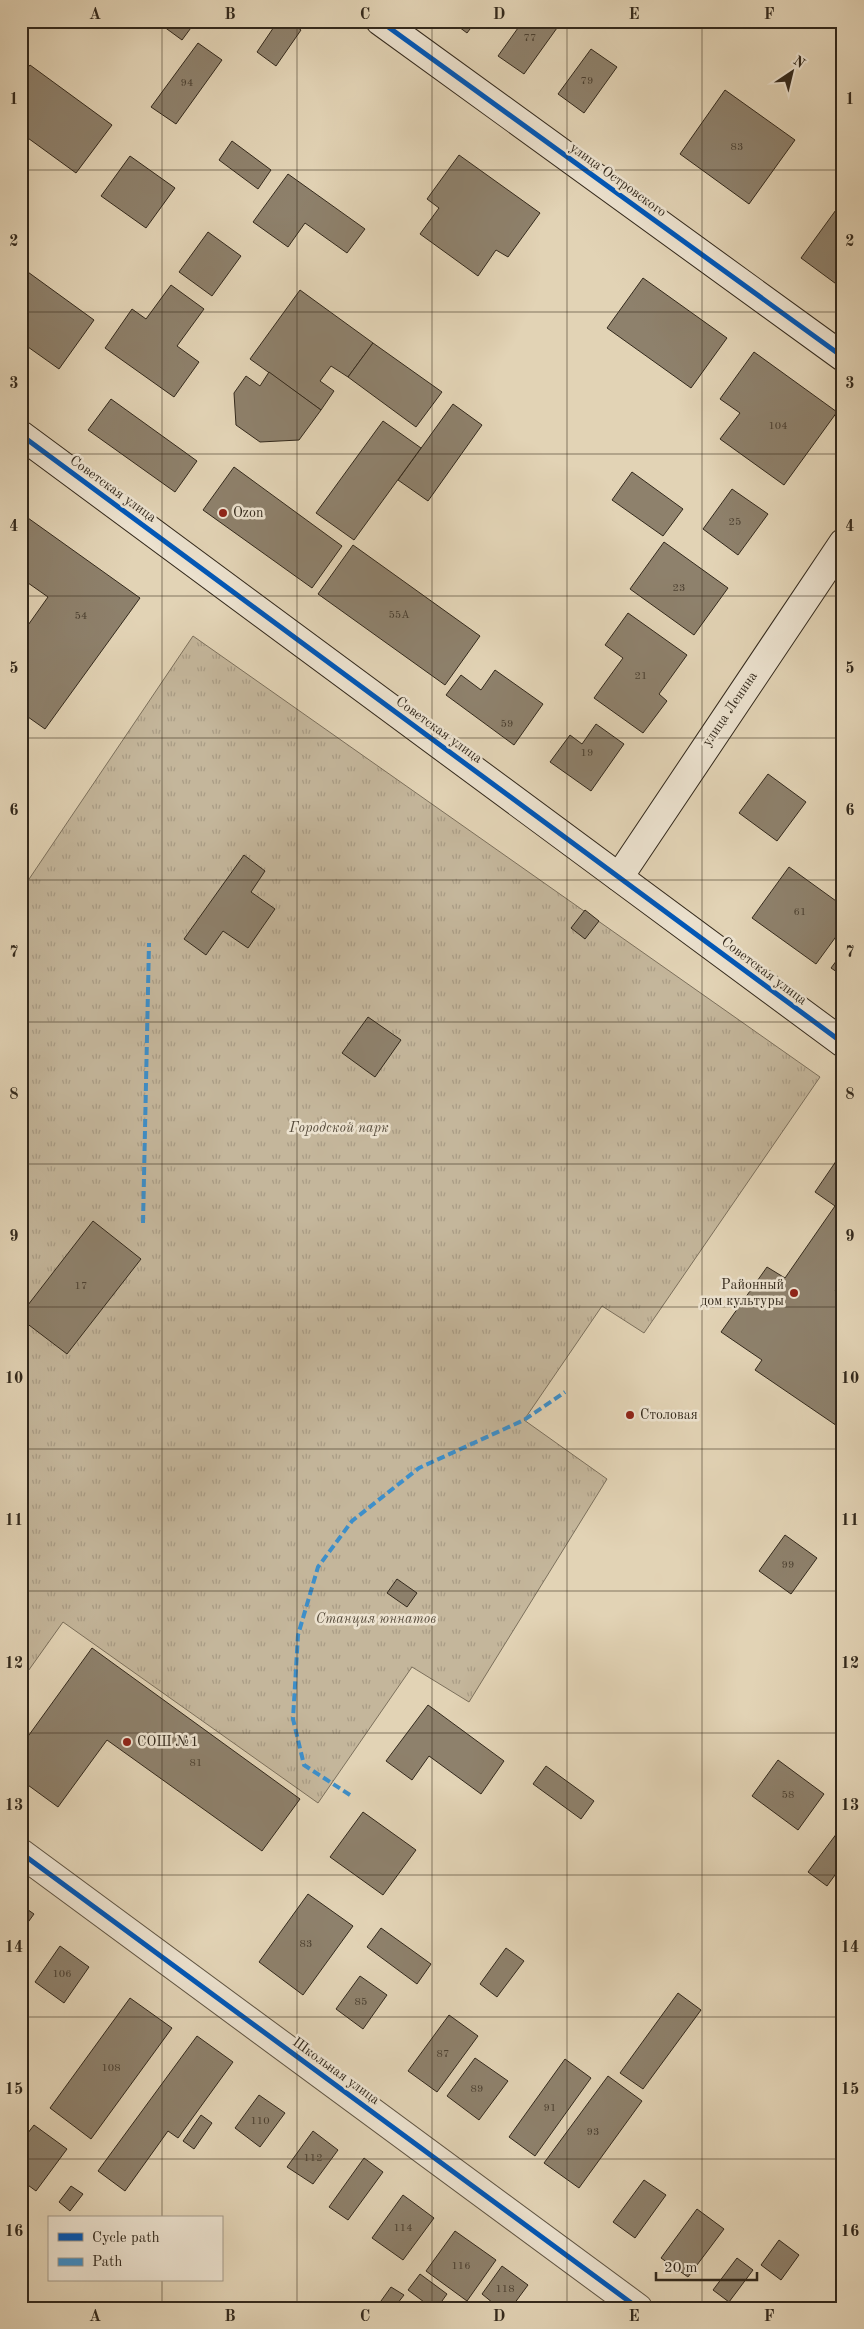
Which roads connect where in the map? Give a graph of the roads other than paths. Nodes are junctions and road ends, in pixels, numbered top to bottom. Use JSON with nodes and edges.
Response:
{"nodes":[{"id":1,"x":380,"y":21,"type":"edge"},
{"id":2,"x":843,"y":357,"type":"edge"},
{"id":3,"x":21,"y":435,"type":"edge"},
{"id":4,"x":843,"y":543,"type":"edge"},
{"id":5,"x":619,"y":877,"type":"junction"},
{"id":6,"x":843,"y":1043,"type":"edge"},
{"id":7,"x":21,"y":1853,"type":"edge"},
{"id":8,"x":638,"y":2308,"type":"edge"}],
"edges":[{"from":1,"to":2,"type":"street","name":"улица Островского"},
{"from":3,"to":5,"type":"street","name":"Советская улица"},
{"from":4,"to":5,"type":"street","name":"улица Ленина"},
{"from":5,"to":6,"type":"street","name":"Советская улица"},
{"from":7,"to":8,"type":"street","name":"Школьная улица"}]}
